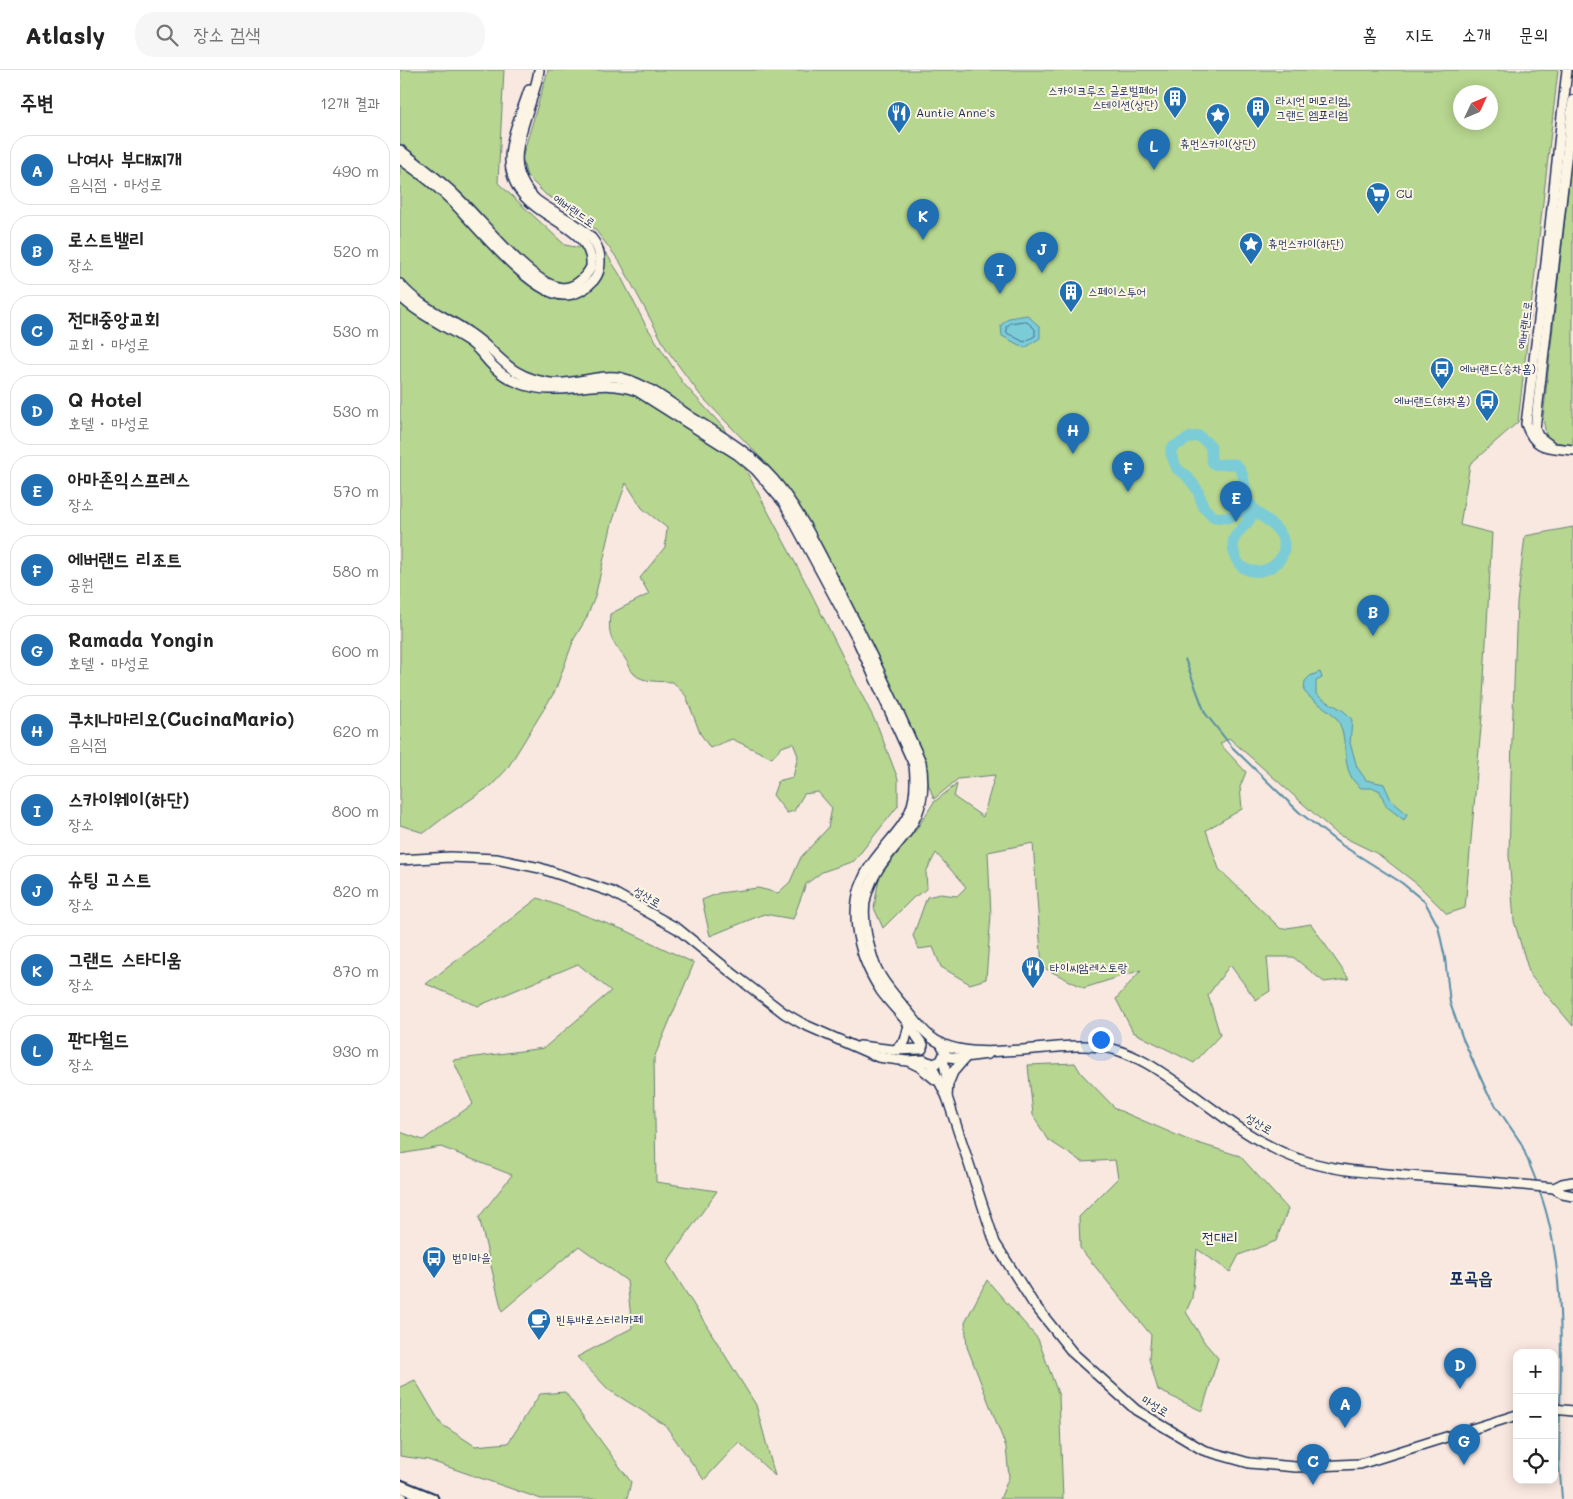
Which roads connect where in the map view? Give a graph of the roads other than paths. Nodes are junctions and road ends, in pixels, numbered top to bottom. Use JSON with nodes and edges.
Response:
{"nodes":[{"id":1,"x":533,"y":70,"type":"edge"},
{"id":2,"x":539,"y":70,"type":"edge"},
{"id":3,"x":1567,"y":70,"type":"edge"},
{"id":4,"x":1573,"y":100,"type":"edge"},
{"id":5,"x":400,"y":150,"type":"edge"},
{"id":6,"x":400,"y":159,"type":"edge"},
{"id":7,"x":400,"y":284,"type":"edge"},
{"id":8,"x":400,"y":296,"type":"edge"},
{"id":9,"x":1555,"y":448,"type":"junction"},
{"id":10,"x":1573,"y":450,"type":"edge"},
{"id":11,"x":400,"y":860,"type":"edge"},
{"id":12,"x":912,"y":1022,"type":"junction"},
{"id":13,"x":938,"y":1042,"type":"junction"},
{"id":14,"x":849,"y":1045,"type":"junction"},
{"id":15,"x":922,"y":1047,"type":"junction"},
{"id":16,"x":894,"y":1050,"type":"junction"},
{"id":17,"x":981,"y":1051,"type":"junction"},
{"id":18,"x":998,"y":1052,"type":"junction"},
{"id":19,"x":944,"y":1057,"type":"junction"},
{"id":20,"x":965,"y":1058,"type":"junction"},
{"id":21,"x":907,"y":1061,"type":"junction"},
{"id":22,"x":927,"y":1062,"type":"junction"},
{"id":23,"x":944,"y":1084,"type":"junction"},
{"id":24,"x":1573,"y":1182,"type":"edge"},
{"id":25,"x":1554,"y":1188,"type":"junction"},
{"id":26,"x":1573,"y":1196,"type":"edge"},
{"id":27,"x":1558,"y":1409,"type":"edge"},
{"id":28,"x":1573,"y":1411,"type":"edge"},
{"id":29,"x":1513,"y":1416,"type":"edge"},
{"id":30,"x":400,"y":1486,"type":"edge"},
{"id":31,"x":432,"y":1499,"type":"edge"}],
"edges":[{"from":1,"to":5,"type":"street","name":"에버랜드로"},
{"from":2,"to":6,"type":"street","name":"에버랜드로"},
{"from":3,"to":9,"type":"street","name":"에버랜드로"},
{"from":4,"to":9,"type":"street","name":"에버랜드로"},
{"from":7,"to":12,"type":"street"},
{"from":8,"to":12,"type":"street"},
{"from":9,"to":10,"type":"street"},
{"from":11,"to":14,"type":"street","name":"성산로"},
{"from":12,"to":13,"type":"street"},
{"from":12,"to":15,"type":"street"},
{"from":12,"to":16,"type":"street"},
{"from":12,"to":17,"type":"street"},
{"from":13,"to":15,"type":"street"},
{"from":13,"to":17,"type":"street"},
{"from":13,"to":19,"type":"street"},
{"from":14,"to":16,"type":"street"},
{"from":14,"to":21,"type":"street","name":"성산로"},
{"from":15,"to":16,"type":"street"},
{"from":15,"to":22,"type":"street"},
{"from":17,"to":18,"type":"street"},
{"from":18,"to":20,"type":"street"},
{"from":18,"to":25,"type":"street","name":"성산로"},
{"from":19,"to":20,"type":"street"},
{"from":19,"to":22,"type":"street"},
{"from":19,"to":23,"type":"street"},
{"from":20,"to":23,"type":"street"},
{"from":21,"to":22,"type":"street"},
{"from":21,"to":23,"type":"street"},
{"from":22,"to":23,"type":"street","name":"마성로"},
{"from":23,"to":29,"type":"street","name":"마성로"},
{"from":24,"to":25,"type":"street"},
{"from":25,"to":26,"type":"street"},
{"from":27,"to":28,"type":"street"},
{"from":30,"to":31,"type":"highway"}]}
